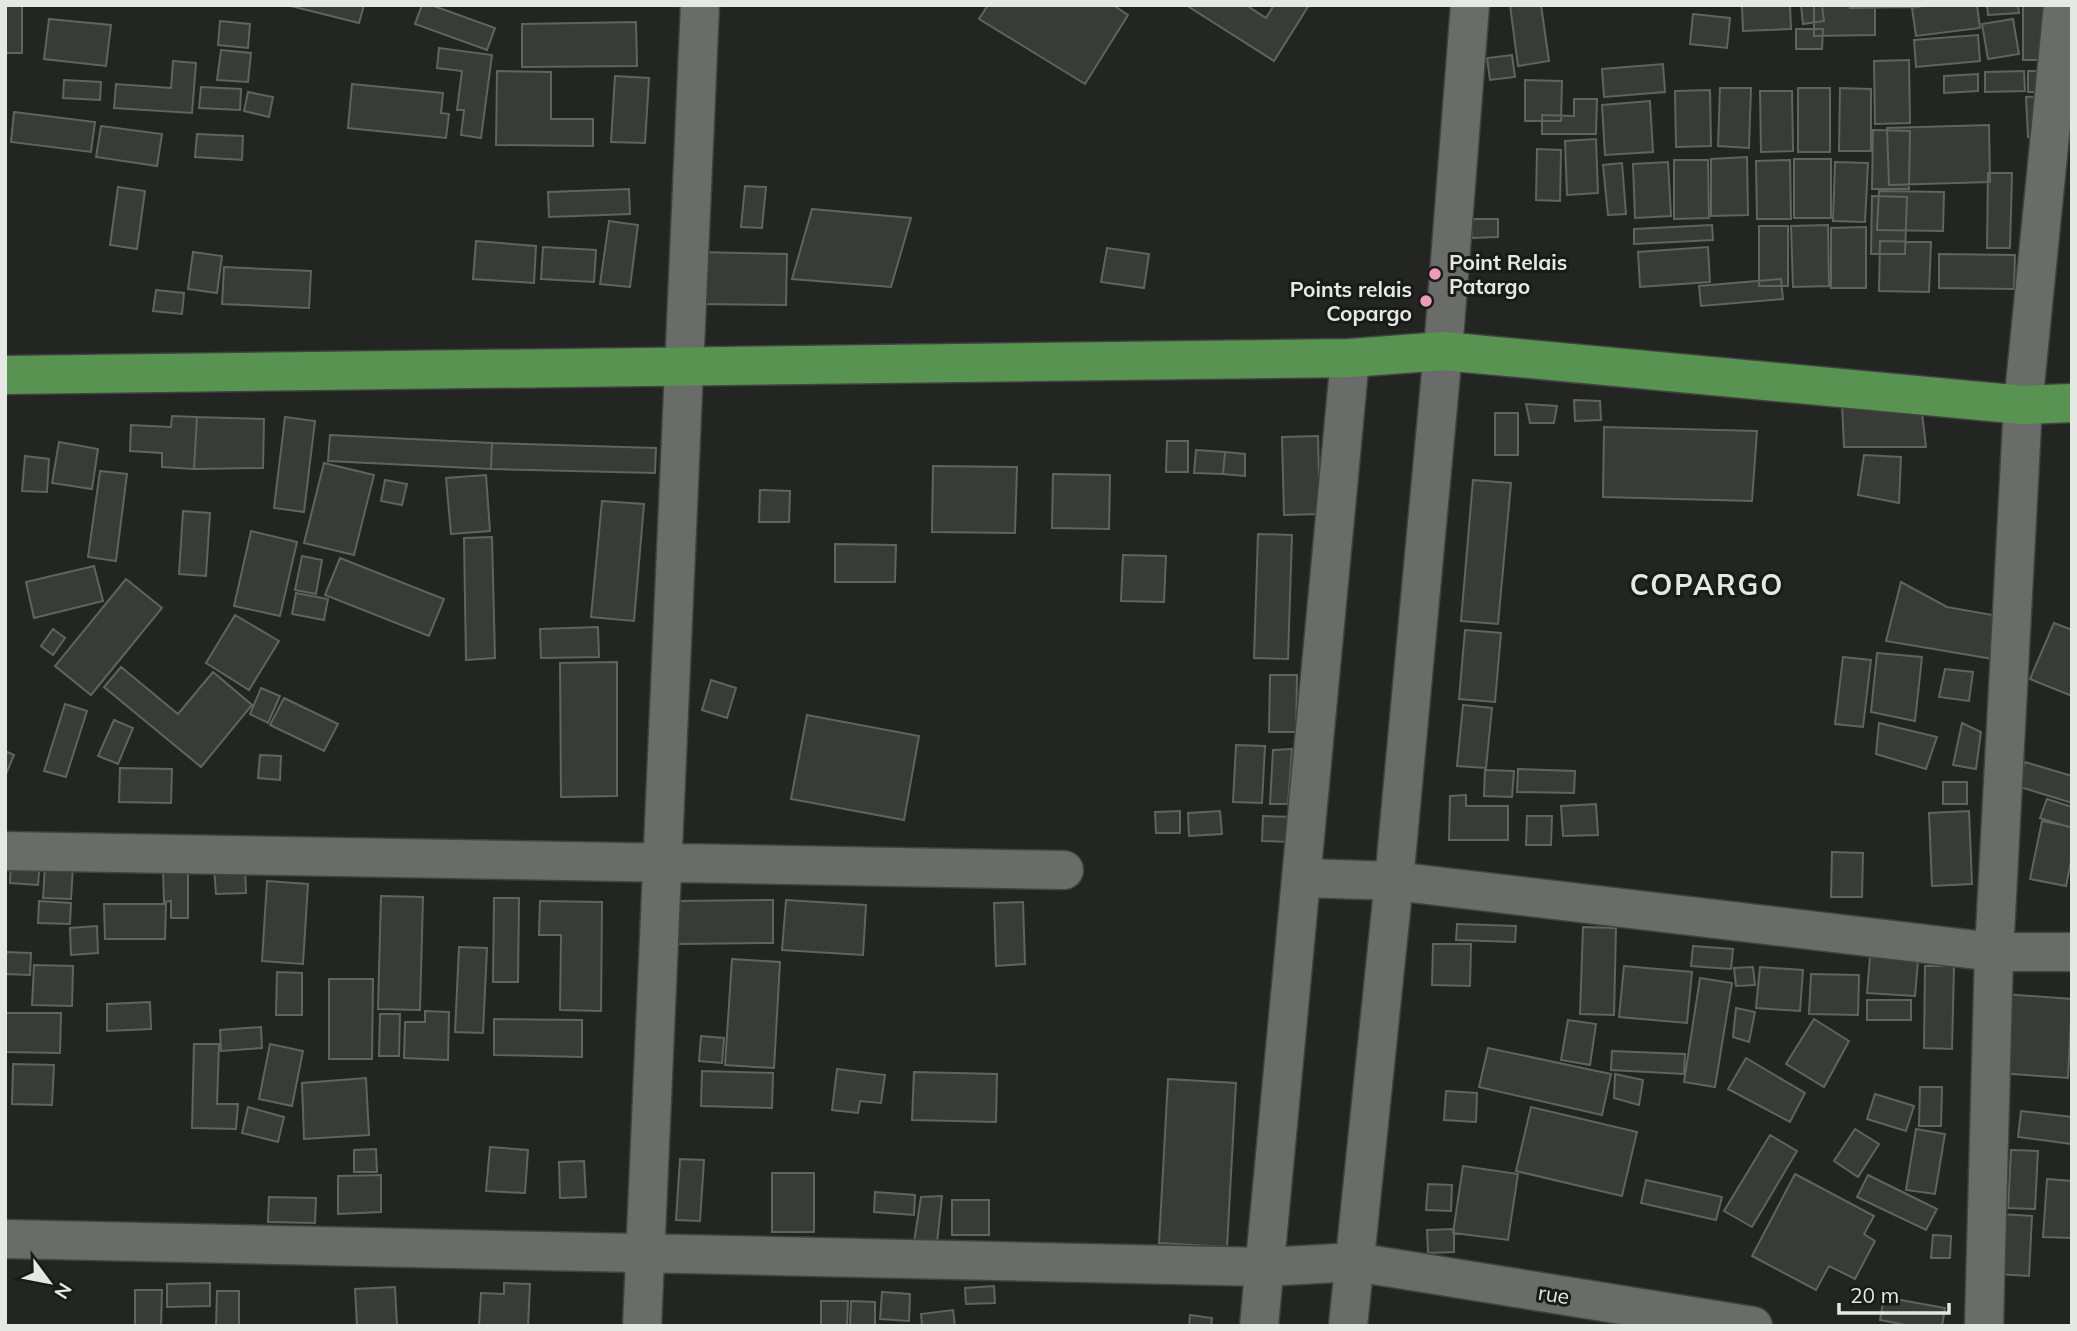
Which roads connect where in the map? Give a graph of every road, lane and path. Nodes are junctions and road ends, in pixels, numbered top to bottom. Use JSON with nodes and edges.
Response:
{"nodes":[{"id":1,"x":699,"y":5,"type":"edge"},
{"id":2,"x":1470,"y":5,"type":"edge"},
{"id":3,"x":2063,"y":5,"type":"edge"},
{"id":4,"x":1443,"y":351,"type":"junction"},
{"id":5,"x":1350,"y":358,"type":"junction"},
{"id":6,"x":684,"y":369,"type":"junction"},
{"id":7,"x":5,"y":375,"type":"edge"},
{"id":8,"x":2072,"y":403,"type":"edge"},
{"id":9,"x":2022,"y":404,"type":"junction"},
{"id":10,"x":5,"y":851,"type":"edge"},
{"id":11,"x":662,"y":861,"type":"junction"},
{"id":12,"x":1064,"y":870,"type":"dead end"},
{"id":13,"x":1304,"y":878,"type":"junction"},
{"id":14,"x":1394,"y":881,"type":"junction"},
{"id":15,"x":2072,"y":952,"type":"edge"},
{"id":16,"x":1994,"y":953,"type":"junction"},
{"id":17,"x":5,"y":1239,"type":"edge"},
{"id":18,"x":646,"y":1253,"type":"junction"},
{"id":19,"x":1355,"y":1262,"type":"junction"},
{"id":20,"x":1265,"y":1267,"type":"junction"},
{"id":21,"x":642,"y":1326,"type":"edge"},
{"id":22,"x":1259,"y":1326,"type":"edge"},
{"id":23,"x":1348,"y":1326,"type":"edge"},
{"id":24,"x":1753,"y":1326,"type":"edge"},
{"id":25,"x":1984,"y":1326,"type":"edge"}],
"edges":[{"from":1,"to":6,"type":"street"},
{"from":2,"to":4,"type":"street"},
{"from":3,"to":9,"type":"street"},
{"from":4,"to":5,"type":"highway"},
{"from":4,"to":9,"type":"highway"},
{"from":4,"to":14,"type":"street"},
{"from":5,"to":6,"type":"highway"},
{"from":5,"to":13,"type":"street"},
{"from":6,"to":7,"type":"highway"},
{"from":6,"to":11,"type":"street"},
{"from":8,"to":9,"type":"highway"},
{"from":9,"to":16,"type":"street"},
{"from":10,"to":11,"type":"street"},
{"from":11,"to":12,"type":"street"},
{"from":11,"to":18,"type":"street"},
{"from":13,"to":14,"type":"street"},
{"from":13,"to":20,"type":"street"},
{"from":14,"to":16,"type":"street"},
{"from":14,"to":19,"type":"street"},
{"from":15,"to":16,"type":"street"},
{"from":16,"to":25,"type":"street"},
{"from":17,"to":18,"type":"street","name":"rue"},
{"from":18,"to":20,"type":"street","name":"rue"},
{"from":18,"to":21,"type":"street"},
{"from":19,"to":20,"type":"street","name":"rue"},
{"from":19,"to":23,"type":"street"},
{"from":19,"to":24,"type":"street","name":"rue"},
{"from":20,"to":22,"type":"street"}]}
